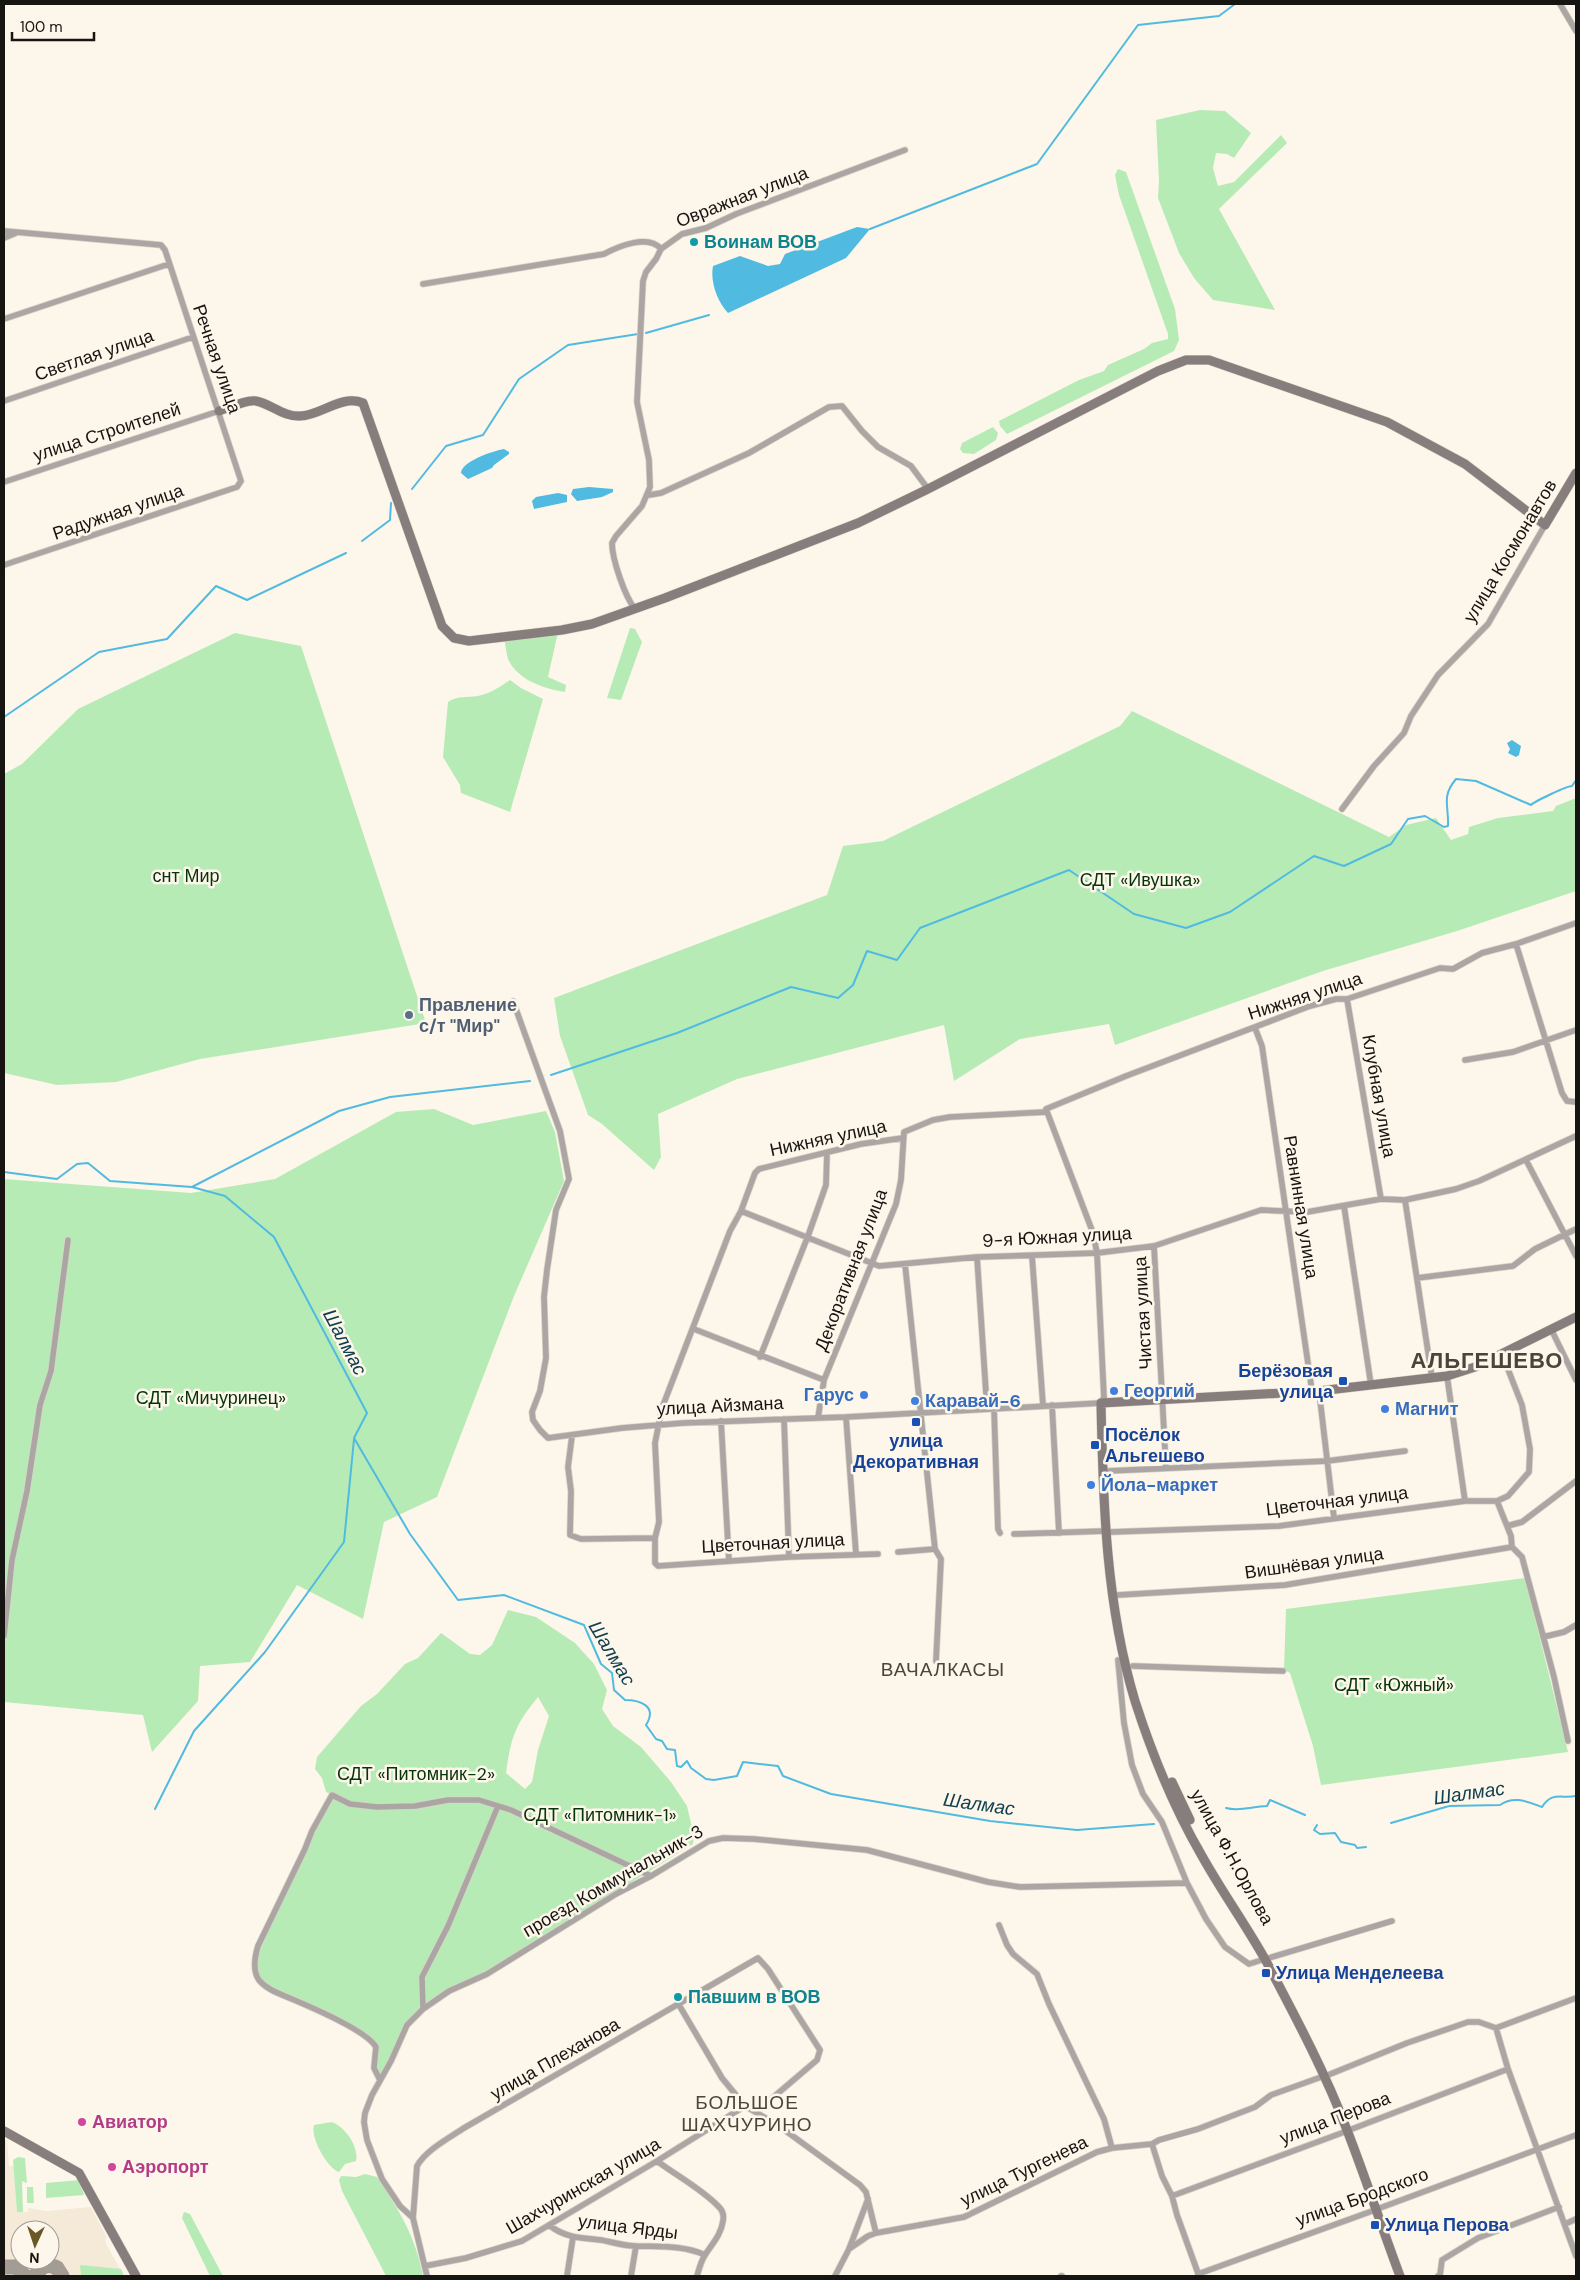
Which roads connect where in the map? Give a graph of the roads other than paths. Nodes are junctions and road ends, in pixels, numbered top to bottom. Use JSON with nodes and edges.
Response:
{"nodes":[{"id":1,"x":1560,"y":4,"type":"edge"},
{"id":2,"x":1576,"y":31,"type":"edge"},
{"id":3,"x":905,"y":150,"type":"dead end"},
{"id":4,"x":4,"y":231,"type":"edge"},
{"id":5,"x":19,"y":232,"type":"junction"},
{"id":6,"x":4,"y":238,"type":"edge"},
{"id":7,"x":661,"y":249,"type":"junction"},
{"id":8,"x":169,"y":264,"type":"junction"},
{"id":9,"x":423,"y":284,"type":"dead end"},
{"id":10,"x":4,"y":319,"type":"edge"},
{"id":11,"x":193,"y":337,"type":"junction"},
{"id":12,"x":4,"y":401,"type":"edge"},
{"id":13,"x":219,"y":411,"type":"junction"},
{"id":14,"x":1576,"y":473,"type":"edge"},
{"id":15,"x":4,"y":482,"type":"edge"},
{"id":16,"x":240,"y":484,"type":"joint"},
{"id":17,"x":928,"y":489,"type":"junction"},
{"id":18,"x":648,"y":495,"type":"junction"},
{"id":19,"x":1545,"y":524,"type":"junction"},
{"id":20,"x":4,"y":565,"type":"edge"},
{"id":21,"x":635,"y":610,"type":"junction"},
{"id":22,"x":1342,"y":808,"type":"dead end"},
{"id":23,"x":1576,"y":923,"type":"edge"},
{"id":24,"x":1516,"y":944,"type":"junction"},
{"id":25,"x":1347,"y":998,"type":"junction"},
{"id":26,"x":513,"y":1001,"type":"dead end"},
{"id":27,"x":1256,"y":1028,"type":"junction"},
{"id":28,"x":1576,"y":1030,"type":"edge"},
{"id":29,"x":1547,"y":1040,"type":"junction"},
{"id":30,"x":1465,"y":1060,"type":"dead end"},
{"id":31,"x":1576,"y":1102,"type":"edge"},
{"id":32,"x":1046,"y":1110,"type":"junction"},
{"id":33,"x":903,"y":1135,"type":"junction"},
{"id":34,"x":1576,"y":1136,"type":"edge"},
{"id":35,"x":827,"y":1153,"type":"junction"},
{"id":36,"x":1526,"y":1160,"type":"junction"},
{"id":37,"x":1382,"y":1200,"type":"junction"},
{"id":38,"x":1405,"y":1200,"type":"junction"},
{"id":39,"x":1344,"y":1206,"type":"junction"},
{"id":40,"x":742,"y":1211,"type":"junction"},
{"id":41,"x":1286,"y":1212,"type":"junction"},
{"id":42,"x":1576,"y":1229,"type":"edge"},
{"id":43,"x":1565,"y":1234,"type":"junction"},
{"id":44,"x":808,"y":1236,"type":"junction"},
{"id":45,"x":68,"y":1240,"type":"dead end"},
{"id":46,"x":1154,"y":1246,"type":"junction"},
{"id":47,"x":1097,"y":1253,"type":"junction"},
{"id":48,"x":1032,"y":1256,"type":"junction"},
{"id":49,"x":1576,"y":1256,"type":"edge"},
{"id":50,"x":977,"y":1257,"type":"junction"},
{"id":51,"x":872,"y":1263,"type":"junction"},
{"id":52,"x":905,"y":1264,"type":"junction"},
{"id":53,"x":1417,"y":1278,"type":"junction"},
{"id":54,"x":1576,"y":1317,"type":"edge"},
{"id":55,"x":694,"y":1329,"type":"junction"},
{"id":56,"x":1551,"y":1329,"type":"junction"},
{"id":57,"x":1502,"y":1354,"type":"junction"},
{"id":58,"x":760,"y":1357,"type":"junction"},
{"id":59,"x":1447,"y":1376,"type":"junction"},
{"id":60,"x":1432,"y":1378,"type":"junction"},
{"id":61,"x":824,"y":1380,"type":"junction"},
{"id":62,"x":1576,"y":1380,"type":"edge"},
{"id":63,"x":1371,"y":1385,"type":"junction"},
{"id":64,"x":1316,"y":1391,"type":"junction"},
{"id":65,"x":1163,"y":1399,"type":"junction"},
{"id":66,"x":1103,"y":1401,"type":"junction"},
{"id":67,"x":1043,"y":1405,"type":"junction"},
{"id":68,"x":1052,"y":1405,"type":"junction"},
{"id":69,"x":987,"y":1408,"type":"junction"},
{"id":70,"x":994,"y":1408,"type":"junction"},
{"id":71,"x":921,"y":1411,"type":"junction"},
{"id":72,"x":846,"y":1417,"type":"junction"},
{"id":73,"x":818,"y":1418,"type":"junction"},
{"id":74,"x":784,"y":1420,"type":"junction"},
{"id":75,"x":721,"y":1421,"type":"junction"},
{"id":76,"x":660,"y":1424,"type":"junction"},
{"id":77,"x":572,"y":1436,"type":"junction"},
{"id":78,"x":1405,"y":1451,"type":"dead end"},
{"id":79,"x":1327,"y":1461,"type":"junction"},
{"id":80,"x":1166,"y":1468,"type":"junction"},
{"id":81,"x":1108,"y":1471,"type":"junction"},
{"id":82,"x":1576,"y":1481,"type":"edge"},
{"id":83,"x":1465,"y":1501,"type":"junction"},
{"id":84,"x":1497,"y":1501,"type":"junction"},
{"id":85,"x":1334,"y":1518,"type":"junction"},
{"id":86,"x":1507,"y":1526,"type":"junction"},
{"id":87,"x":1108,"y":1531,"type":"junction"},
{"id":88,"x":1000,"y":1533,"type":"dead end"},
{"id":89,"x":1059,"y":1533,"type":"junction"},
{"id":90,"x":1014,"y":1534,"type":"dead end"},
{"id":91,"x":655,"y":1538,"type":"junction"},
{"id":92,"x":1512,"y":1547,"type":"junction"},
{"id":93,"x":935,"y":1548,"type":"junction"},
{"id":94,"x":898,"y":1552,"type":"dead end"},
{"id":95,"x":856,"y":1554,"type":"junction"},
{"id":96,"x":878,"y":1554,"type":"dead end"},
{"id":97,"x":789,"y":1557,"type":"junction"},
{"id":98,"x":729,"y":1561,"type":"junction"},
{"id":99,"x":1118,"y":1595,"type":"junction"},
{"id":100,"x":1576,"y":1625,"type":"edge"},
{"id":101,"x":4,"y":1636,"type":"edge"},
{"id":102,"x":1543,"y":1637,"type":"junction"},
{"id":103,"x":936,"y":1661,"type":"dead end"},
{"id":104,"x":1127,"y":1662,"type":"junction"},
{"id":105,"x":1283,"y":1671,"type":"dead end"},
{"id":106,"x":1568,"y":1740,"type":"dead end"},
{"id":107,"x":498,"y":1806,"type":"junction"},
{"id":108,"x":652,"y":1876,"type":"junction"},
{"id":109,"x":1187,"y":1883,"type":"junction"},
{"id":110,"x":1392,"y":1921,"type":"dead end"},
{"id":111,"x":998,"y":1925,"type":"dead end"},
{"id":112,"x":1267,"y":1958,"type":"junction"},
{"id":113,"x":1576,"y":1998,"type":"edge"},
{"id":114,"x":679,"y":2005,"type":"junction"},
{"id":115,"x":423,"y":2010,"type":"junction"},
{"id":116,"x":1496,"y":2028,"type":"junction"},
{"id":117,"x":1508,"y":2069,"type":"junction"},
{"id":118,"x":1326,"y":2076,"type":"junction"},
{"id":119,"x":380,"y":2080,"type":"junction"},
{"id":120,"x":745,"y":2106,"type":"junction"},
{"id":121,"x":756,"y":2112,"type":"junction"},
{"id":122,"x":1350,"y":2130,"type":"junction"},
{"id":123,"x":4,"y":2131,"type":"edge"},
{"id":124,"x":1576,"y":2135,"type":"edge"},
{"id":125,"x":1152,"y":2144,"type":"junction"},
{"id":126,"x":1112,"y":2148,"type":"junction"},
{"id":127,"x":1537,"y":2150,"type":"junction"},
{"id":128,"x":657,"y":2161,"type":"junction"},
{"id":129,"x":1172,"y":2196,"type":"junction"},
{"id":130,"x":868,"y":2199,"type":"junction"},
{"id":131,"x":1559,"y":2207,"type":"junction"},
{"id":132,"x":1378,"y":2209,"type":"junction"},
{"id":133,"x":413,"y":2218,"type":"junction"},
{"id":134,"x":1576,"y":2219,"type":"edge"},
{"id":135,"x":1565,"y":2224,"type":"junction"},
{"id":136,"x":550,"y":2225,"type":"junction"},
{"id":137,"x":876,"y":2233,"type":"junction"},
{"id":138,"x":573,"y":2238,"type":"junction"},
{"id":139,"x":636,"y":2246,"type":"junction"},
{"id":140,"x":849,"y":2250,"type":"junction"},
{"id":141,"x":705,"y":2255,"type":"junction"},
{"id":142,"x":1576,"y":2256,"type":"edge"},
{"id":143,"x":425,"y":2266,"type":"junction"},
{"id":144,"x":1199,"y":2275,"type":"edge"},
{"id":145,"x":136,"y":2276,"type":"edge"},
{"id":146,"x":427,"y":2276,"type":"edge"},
{"id":147,"x":566,"y":2276,"type":"edge"},
{"id":148,"x":631,"y":2276,"type":"edge"},
{"id":149,"x":697,"y":2276,"type":"edge"},
{"id":150,"x":835,"y":2276,"type":"edge"},
{"id":151,"x":1400,"y":2276,"type":"edge"},
{"id":152,"x":1406,"y":2276,"type":"edge"},
{"id":153,"x":1438,"y":2276,"type":"edge"}],
"edges":[{"from":1,"to":2,"type":"street"},
{"from":3,"to":7,"type":"street","name":"Овражная улица"},
{"from":4,"to":5,"type":"street"},
{"from":5,"to":6,"type":"street"},
{"from":5,"to":8,"type":"street","name":"Речная улица"},
{"from":7,"to":9,"type":"street"},
{"from":7,"to":18,"type":"street","name":"Овражная улица"},
{"from":8,"to":10,"type":"street"},
{"from":8,"to":11,"type":"street","name":"Речная улица"},
{"from":11,"to":12,"type":"street","name":"Светлая улица"},
{"from":11,"to":13,"type":"street","name":"Речная улица"},
{"from":13,"to":15,"type":"street","name":"улица Строителей"},
{"from":13,"to":16,"type":"street","name":"Речная улица"},
{"from":13,"to":21,"type":"street"},
{"from":14,"to":19,"type":"street","name":"улица Космонавтов"},
{"from":16,"to":20,"type":"street","name":"Радужная улица"},
{"from":17,"to":18,"type":"street"},
{"from":17,"to":19,"type":"street"},
{"from":17,"to":21,"type":"street"},
{"from":18,"to":21,"type":"street","name":"Овражная улица"},
{"from":19,"to":22,"type":"street","name":"улица Космонавтов"},
{"from":23,"to":24,"type":"street","name":"Нижняя улица"},
{"from":24,"to":25,"type":"street","name":"Нижняя улица"},
{"from":24,"to":29,"type":"street"},
{"from":25,"to":27,"type":"street","name":"Нижняя улица"},
{"from":25,"to":37,"type":"street","name":"Клубная улица"},
{"from":26,"to":77,"type":"street","name":"улица Айзмана"},
{"from":27,"to":32,"type":"street","name":"Нижняя улица"},
{"from":27,"to":41,"type":"street","name":"Равнинная улица"},
{"from":28,"to":29,"type":"street"},
{"from":29,"to":30,"type":"street"},
{"from":29,"to":31,"type":"street"},
{"from":32,"to":33,"type":"street","name":"Нижняя улица"},
{"from":32,"to":47,"type":"street"},
{"from":33,"to":35,"type":"street","name":"Нижняя улица"},
{"from":33,"to":51,"type":"street","name":"Декоративная улица"},
{"from":34,"to":36,"type":"street","name":"9-я Южная улица"},
{"from":35,"to":40,"type":"street","name":"Нижняя улица"},
{"from":35,"to":44,"type":"street"},
{"from":36,"to":38,"type":"street","name":"9-я Южная улица"},
{"from":36,"to":43,"type":"street"},
{"from":37,"to":38,"type":"street","name":"9-я Южная улица"},
{"from":37,"to":39,"type":"street","name":"9-я Южная улица"},
{"from":38,"to":53,"type":"street"},
{"from":39,"to":41,"type":"street","name":"9-я Южная улица"},
{"from":39,"to":63,"type":"street"},
{"from":40,"to":44,"type":"street","name":"9-я Южная улица"},
{"from":40,"to":55,"type":"street"},
{"from":41,"to":46,"type":"street","name":"9-я Южная улица"},
{"from":41,"to":64,"type":"street","name":"Равнинная улица"},
{"from":42,"to":43,"type":"street"},
{"from":43,"to":49,"type":"street"},
{"from":43,"to":53,"type":"street"},
{"from":44,"to":51,"type":"street","name":"9-я Южная улица"},
{"from":44,"to":58,"type":"street"},
{"from":45,"to":101,"type":"street"},
{"from":46,"to":47,"type":"street","name":"9-я Южная улица"},
{"from":46,"to":65,"type":"street","name":"Чистая улица"},
{"from":47,"to":48,"type":"street","name":"9-я Южная улица"},
{"from":47,"to":66,"type":"street"},
{"from":48,"to":50,"type":"street","name":"9-я Южная улица"},
{"from":48,"to":67,"type":"street"},
{"from":50,"to":52,"type":"street","name":"9-я Южная улица"},
{"from":50,"to":69,"type":"street"},
{"from":51,"to":52,"type":"street","name":"9-я Южная улица"},
{"from":51,"to":61,"type":"street","name":"Декоративная улица"},
{"from":52,"to":71,"type":"street"},
{"from":53,"to":60,"type":"street"},
{"from":54,"to":56,"type":"street","name":"улица Айзмана"},
{"from":55,"to":58,"type":"street"},
{"from":55,"to":76,"type":"street"},
{"from":56,"to":57,"type":"street","name":"улица Айзмана"},
{"from":56,"to":62,"type":"street"},
{"from":57,"to":59,"type":"street","name":"улица Айзмана"},
{"from":57,"to":84,"type":"street"},
{"from":58,"to":61,"type":"street"},
{"from":59,"to":60,"type":"street","name":"улица Айзмана"},
{"from":59,"to":83,"type":"street"},
{"from":60,"to":63,"type":"street","name":"улица Айзмана"},
{"from":61,"to":73,"type":"street","name":"Декоративная улица"},
{"from":63,"to":64,"type":"street","name":"улица Айзмана"},
{"from":64,"to":65,"type":"street","name":"улица Айзмана"},
{"from":64,"to":79,"type":"street","name":"Равнинная улица"},
{"from":65,"to":66,"type":"street","name":"улица Айзмана"},
{"from":65,"to":80,"type":"street","name":"Чистая улица"},
{"from":66,"to":68,"type":"street","name":"улица Айзмана"},
{"from":66,"to":81,"type":"street","name":"улица Ф.Н.Орлова"},
{"from":66,"to":87,"type":"street","name":"улица Ф.Н.Орлова"},
{"from":67,"to":68,"type":"street","name":"улица Айзмана"},
{"from":67,"to":70,"type":"street","name":"улица Айзмана"},
{"from":68,"to":89,"type":"street"},
{"from":69,"to":70,"type":"street","name":"улица Айзмана"},
{"from":69,"to":71,"type":"street","name":"улица Айзмана"},
{"from":70,"to":88,"type":"street"},
{"from":71,"to":72,"type":"street","name":"улица Айзмана"},
{"from":71,"to":93,"type":"street"},
{"from":72,"to":73,"type":"street","name":"улица Айзмана"},
{"from":72,"to":95,"type":"street"},
{"from":73,"to":74,"type":"street","name":"улица Айзмана"},
{"from":74,"to":75,"type":"street","name":"улица Айзмана"},
{"from":74,"to":97,"type":"street"},
{"from":75,"to":76,"type":"street","name":"улица Айзмана"},
{"from":75,"to":98,"type":"street"},
{"from":76,"to":77,"type":"street","name":"улица Айзмана"},
{"from":76,"to":91,"type":"street"},
{"from":77,"to":91,"type":"street"},
{"from":78,"to":79,"type":"street"},
{"from":79,"to":80,"type":"street"},
{"from":79,"to":85,"type":"street","name":"Равнинная улица"},
{"from":80,"to":81,"type":"street"},
{"from":81,"to":87,"type":"street","name":"улица Ф.Н.Орлова"},
{"from":82,"to":86,"type":"street"},
{"from":83,"to":84,"type":"street","name":"Цветочная улица"},
{"from":83,"to":85,"type":"street","name":"Цветочная улица"},
{"from":84,"to":86,"type":"street"},
{"from":85,"to":87,"type":"street","name":"Цветочная улица"},
{"from":86,"to":92,"type":"street"},
{"from":87,"to":89,"type":"street","name":"Цветочная улица"},
{"from":87,"to":99,"type":"street","name":"улица Ф.Н.Орлова"},
{"from":87,"to":104,"type":"street","name":"улица Ф.Н.Орлова"},
{"from":89,"to":90,"type":"street","name":"Цветочная улица"},
{"from":91,"to":98,"type":"street","name":"Цветочная улица"},
{"from":92,"to":99,"type":"street","name":"Вишнёвая улица"},
{"from":92,"to":102,"type":"street"},
{"from":93,"to":94,"type":"street"},
{"from":93,"to":103,"type":"street"},
{"from":95,"to":96,"type":"street","name":"Цветочная улица"},
{"from":95,"to":97,"type":"street","name":"Цветочная улица"},
{"from":97,"to":98,"type":"street","name":"Цветочная улица"},
{"from":99,"to":104,"type":"street","name":"улица Ф.Н.Орлова"},
{"from":100,"to":102,"type":"street"},
{"from":102,"to":106,"type":"street"},
{"from":104,"to":105,"type":"street"},
{"from":104,"to":109,"type":"street"},
{"from":104,"to":112,"type":"street","name":"улица Ф.Н.Орлова"},
{"from":107,"to":108,"type":"street"},
{"from":107,"to":115,"type":"street"},
{"from":107,"to":119,"type":"street"},
{"from":108,"to":109,"type":"street","name":"проезд Коммунальник-3"},
{"from":108,"to":115,"type":"street","name":"проезд Коммунальник-3"},
{"from":109,"to":112,"type":"street"},
{"from":110,"to":112,"type":"street"},
{"from":111,"to":126,"type":"street"},
{"from":112,"to":118,"type":"street","name":"улица Ф.Н.Орлова"},
{"from":113,"to":116,"type":"street"},
{"from":114,"to":120,"type":"street"},
{"from":114,"to":121,"type":"street","name":"улица Плеханова"},
{"from":114,"to":133,"type":"street","name":"улица Плеханова"},
{"from":115,"to":119,"type":"street","name":"проезд Коммунальник-3"},
{"from":116,"to":117,"type":"street"},
{"from":116,"to":118,"type":"street","name":"улица Тургенева"},
{"from":117,"to":122,"type":"street","name":"улица Перова"},
{"from":117,"to":127,"type":"street"},
{"from":118,"to":122,"type":"street","name":"улица Ф.Н.Орлова"},
{"from":118,"to":125,"type":"street","name":"улица Тургенева"},
{"from":119,"to":133,"type":"street","name":"проезд Коммунальник-3"},
{"from":120,"to":121,"type":"street"},
{"from":120,"to":128,"type":"street","name":"Шахчуринская улица"},
{"from":121,"to":130,"type":"street"},
{"from":122,"to":129,"type":"street","name":"улица Перова"},
{"from":122,"to":132,"type":"street","name":"улица Ф.Н.Орлова"},
{"from":123,"to":145,"type":"street"},
{"from":124,"to":127,"type":"street","name":"улица Бродского"},
{"from":125,"to":126,"type":"street","name":"улица Тургенева"},
{"from":125,"to":129,"type":"street"},
{"from":126,"to":137,"type":"street","name":"улица Тургенева"},
{"from":127,"to":131,"type":"street"},
{"from":127,"to":132,"type":"street","name":"улица Бродского"},
{"from":128,"to":136,"type":"street","name":"Шахчуринская улица"},
{"from":128,"to":141,"type":"street"},
{"from":129,"to":144,"type":"street"},
{"from":130,"to":137,"type":"street"},
{"from":130,"to":140,"type":"street"},
{"from":131,"to":135,"type":"street"},
{"from":131,"to":153,"type":"street"},
{"from":132,"to":144,"type":"street","name":"улица Бродского"},
{"from":132,"to":151,"type":"street","name":"улица Ф.Н.Орлова"},
{"from":132,"to":152,"type":"street","name":"улица Ф.Н.Орлова"},
{"from":133,"to":143,"type":"street","name":"проезд Коммунальник-3"},
{"from":134,"to":135,"type":"street"},
{"from":135,"to":142,"type":"street"},
{"from":136,"to":138,"type":"street","name":"улица Ярды"},
{"from":136,"to":143,"type":"street","name":"Шахчуринская улица"},
{"from":137,"to":140,"type":"street","name":"улица Тургенева"},
{"from":138,"to":139,"type":"street","name":"улица Ярды"},
{"from":138,"to":147,"type":"street"},
{"from":139,"to":141,"type":"street","name":"улица Ярды"},
{"from":139,"to":148,"type":"street"},
{"from":140,"to":150,"type":"street"},
{"from":141,"to":149,"type":"street"},
{"from":143,"to":146,"type":"street","name":"проезд Коммунальник-3"}]}
